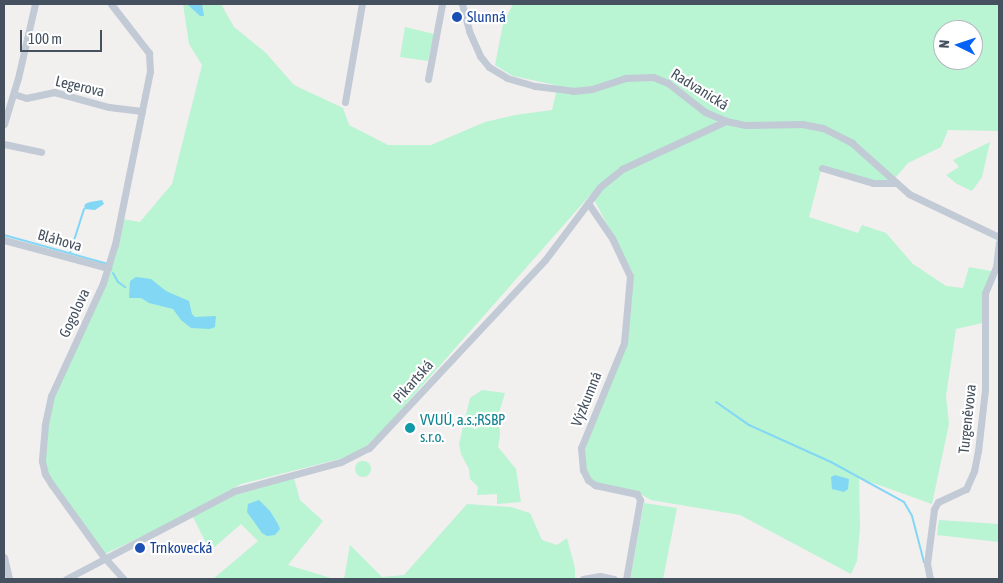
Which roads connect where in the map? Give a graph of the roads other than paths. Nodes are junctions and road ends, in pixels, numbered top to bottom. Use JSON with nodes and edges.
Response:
{"nodes":[{"id":1,"x":35,"y":4,"type":"edge"},
{"id":2,"x":111,"y":4,"type":"edge"},
{"id":3,"x":362,"y":4,"type":"edge"},
{"id":4,"x":442,"y":4,"type":"edge"},
{"id":5,"x":462,"y":4,"type":"edge"},
{"id":6,"x":428,"y":78,"type":"dead end"},
{"id":7,"x":14,"y":94,"type":"junction"},
{"id":8,"x":345,"y":102,"type":"dead end"},
{"id":9,"x":142,"y":111,"type":"junction"},
{"id":10,"x":726,"y":121,"type":"junction"},
{"id":11,"x":4,"y":124,"type":"edge"},
{"id":12,"x":4,"y":144,"type":"edge"},
{"id":13,"x":41,"y":152,"type":"dead end"},
{"id":14,"x":822,"y":168,"type":"dead end"},
{"id":15,"x":894,"y":183,"type":"junction"},
{"id":16,"x":588,"y":203,"type":"junction"},
{"id":17,"x":999,"y":237,"type":"edge"},
{"id":18,"x":4,"y":240,"type":"edge"},
{"id":19,"x":999,"y":242,"type":"edge"},
{"id":20,"x":108,"y":268,"type":"junction"},
{"id":21,"x":4,"y":557,"type":"edge"},
{"id":22,"x":106,"y":559,"type":"junction"},
{"id":23,"x":9,"y":579,"type":"edge"},
{"id":24,"x":66,"y":579,"type":"edge"},
{"id":25,"x":124,"y":579,"type":"edge"},
{"id":26,"x":583,"y":579,"type":"edge"},
{"id":27,"x":614,"y":579,"type":"edge"},
{"id":28,"x":626,"y":579,"type":"edge"},
{"id":29,"x":930,"y":579,"type":"edge"}],
"edges":[{"from":1,"to":7,"type":"street"},
{"from":2,"to":9,"type":"street","name":"Gogolova"},
{"from":3,"to":8,"type":"street"},
{"from":4,"to":6,"type":"street"},
{"from":5,"to":10,"type":"street","name":"Radvanická"},
{"from":7,"to":9,"type":"street","name":"Legerova"},
{"from":7,"to":11,"type":"street"},
{"from":9,"to":20,"type":"street","name":"Gogolova"},
{"from":10,"to":15,"type":"street","name":"Radvanická"},
{"from":10,"to":16,"type":"street","name":"Pikartská"},
{"from":12,"to":13,"type":"street"},
{"from":14,"to":15,"type":"street"},
{"from":15,"to":17,"type":"street","name":"Radvanická"},
{"from":16,"to":22,"type":"street","name":"Pikartská"},
{"from":16,"to":28,"type":"street","name":"Výzkumná"},
{"from":18,"to":20,"type":"street","name":"Bláhova"},
{"from":19,"to":29,"type":"street","name":"Turgeněvova"},
{"from":20,"to":22,"type":"street","name":"Gogolova"},
{"from":21,"to":23,"type":"street"},
{"from":22,"to":24,"type":"street","name":"Pikartská"},
{"from":22,"to":25,"type":"street"},
{"from":26,"to":27,"type":"street"}]}
